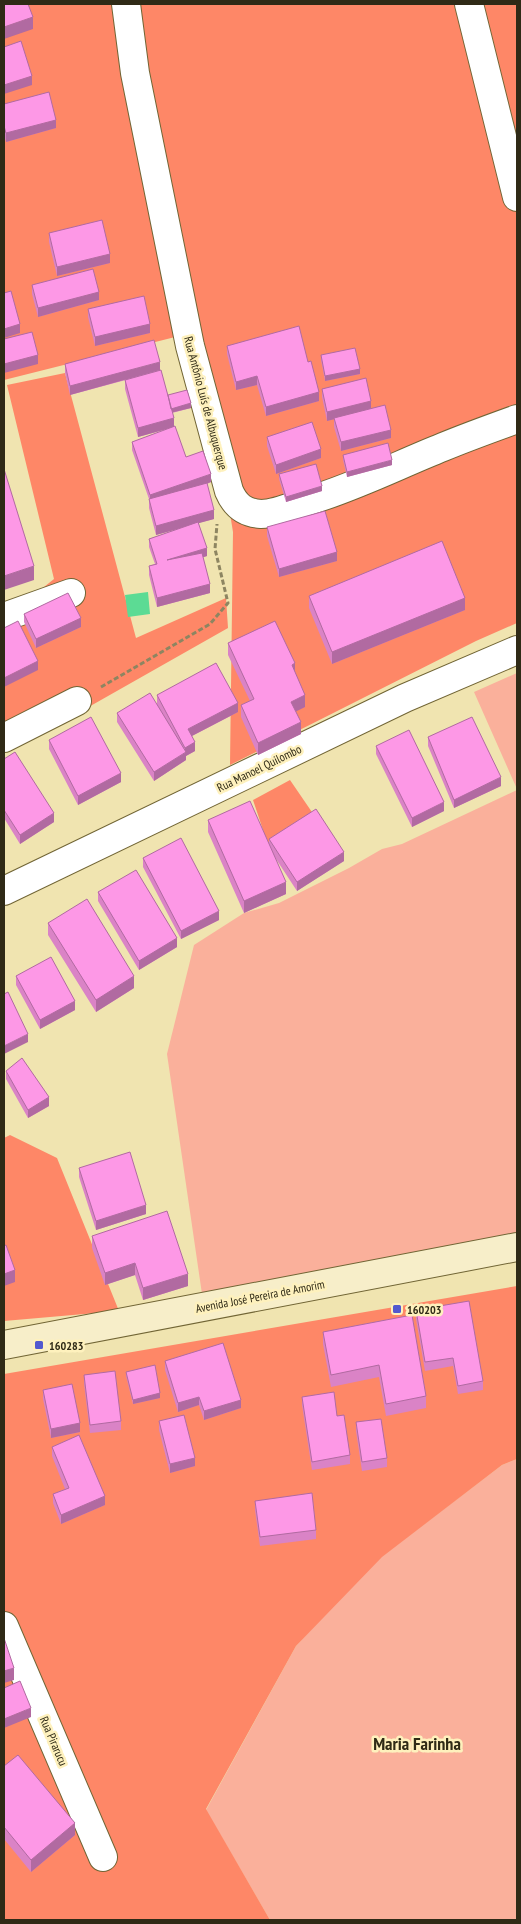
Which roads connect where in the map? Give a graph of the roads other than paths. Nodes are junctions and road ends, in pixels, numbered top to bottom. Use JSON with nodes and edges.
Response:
{"nodes":[{"id":1,"x":126,"y":4,"type":"edge"},
{"id":2,"x":469,"y":4,"type":"edge"},
{"id":3,"x":517,"y":197,"type":"edge"},
{"id":4,"x":517,"y":418,"type":"edge"},
{"id":5,"x":71,"y":593,"type":"dead end"},
{"id":6,"x":4,"y":617,"type":"edge"},
{"id":7,"x":517,"y":650,"type":"edge"},
{"id":8,"x":77,"y":701,"type":"road end"},
{"id":9,"x":4,"y":738,"type":"edge"},
{"id":10,"x":4,"y":891,"type":"edge"},
{"id":11,"x":517,"y":1247,"type":"edge"},
{"id":12,"x":4,"y":1345,"type":"edge"},
{"id":13,"x":4,"y":1626,"type":"edge"},
{"id":14,"x":104,"y":1857,"type":"dead end"}],
"edges":[{"from":1,"to":4,"type":"street","name":"Rua Antônio Luís de Albuquerque"},
{"from":2,"to":3,"type":"street"},
{"from":5,"to":6,"type":"street"},
{"from":7,"to":10,"type":"street","name":"Rua Manoel Quilombo"},
{"from":8,"to":9,"type":"street"},
{"from":11,"to":12,"type":"main road","name":"Avenida José Pereira de Amorim"},
{"from":13,"to":14,"type":"street","name":"Rua Pirarucu"}]}
